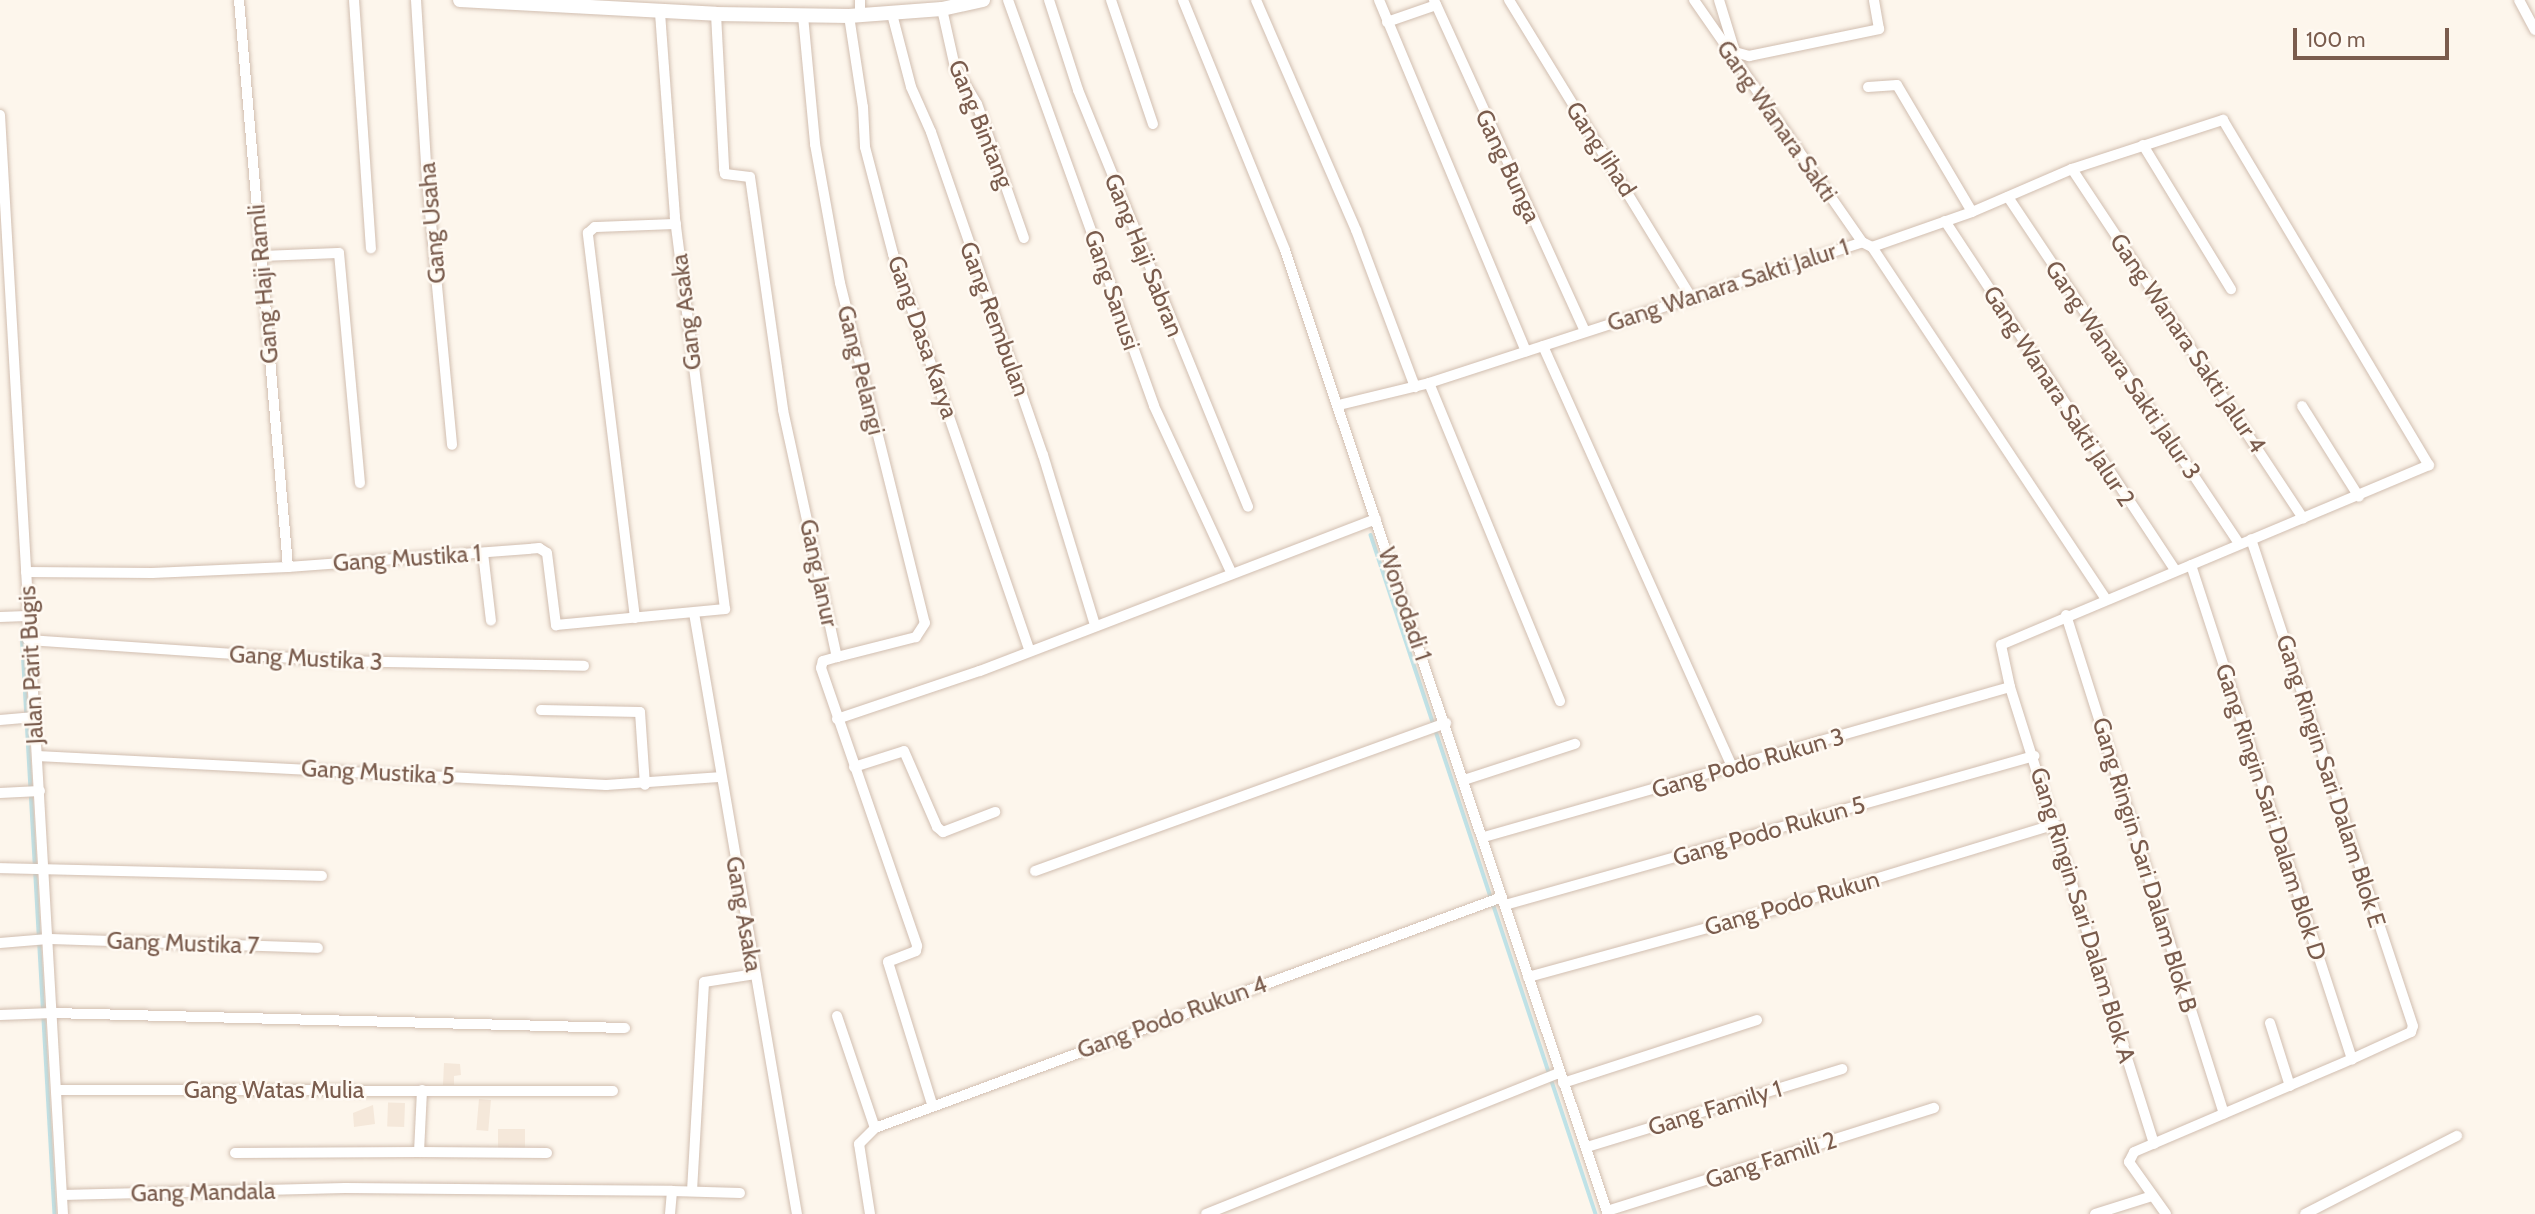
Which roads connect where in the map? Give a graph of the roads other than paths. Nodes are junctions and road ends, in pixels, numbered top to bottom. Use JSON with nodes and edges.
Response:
{"nodes":[{"id":1,"x":239,"y":0,"type":"edge"},
{"id":2,"x":354,"y":0,"type":"edge"},
{"id":3,"x":416,"y":0,"type":"edge"},
{"id":4,"x":460,"y":0,"type":"edge"},
{"id":5,"x":860,"y":0,"type":"edge"},
{"id":6,"x":983,"y":0,"type":"edge"},
{"id":7,"x":1008,"y":0,"type":"edge"},
{"id":8,"x":1049,"y":0,"type":"edge"},
{"id":9,"x":1111,"y":0,"type":"edge"},
{"id":10,"x":1184,"y":0,"type":"edge"},
{"id":11,"x":1256,"y":0,"type":"edge"},
{"id":12,"x":1379,"y":0,"type":"edge"},
{"id":13,"x":1509,"y":0,"type":"edge"},
{"id":14,"x":1694,"y":0,"type":"edge"},
{"id":15,"x":1719,"y":0,"type":"edge"},
{"id":16,"x":1874,"y":0,"type":"edge"},
{"id":17,"x":2519,"y":0,"type":"edge"},
{"id":18,"x":493,"y":1,"type":"edge"},
{"id":19,"x":1435,"y":2,"type":"edge"},
{"id":20,"x":586,"y":3,"type":"edge"},
{"id":21,"x":934,"y":6,"type":"edge"},
{"id":22,"x":660,"y":12,"type":"junction"},
{"id":23,"x":716,"y":14,"type":"junction"},
{"id":24,"x":892,"y":14,"type":"junction"},
{"id":25,"x":803,"y":16,"type":"junction"},
{"id":26,"x":855,"y":16,"type":"junction"},
{"id":27,"x":1387,"y":22,"type":"junction"},
{"id":28,"x":2535,"y":30,"type":"edge"},
{"id":29,"x":1868,"y":87,"type":"dead end"},
{"id":30,"x":0,"y":115,"type":"edge"},
{"id":31,"x":1153,"y":124,"type":"dead end"},
{"id":32,"x":2143,"y":145,"type":"junction"},
{"id":33,"x":2072,"y":169,"type":"junction"},
{"id":34,"x":2008,"y":197,"type":"junction"},
{"id":35,"x":1972,"y":212,"type":"junction"},
{"id":36,"x":1945,"y":221,"type":"junction"},
{"id":37,"x":676,"y":224,"type":"junction"},
{"id":38,"x":1024,"y":238,"type":"dead end"},
{"id":39,"x":1862,"y":242,"type":"junction"},
{"id":40,"x":1872,"y":247,"type":"junction"},
{"id":41,"x":371,"y":248,"type":"dead end"},
{"id":42,"x":261,"y":256,"type":"junction"},
{"id":43,"x":2231,"y":289,"type":"dead end"},
{"id":44,"x":1692,"y":299,"type":"junction"},
{"id":45,"x":1584,"y":331,"type":"junction"},
{"id":46,"x":1543,"y":346,"type":"junction"},
{"id":47,"x":1526,"y":352,"type":"junction"},
{"id":48,"x":1429,"y":383,"type":"junction"},
{"id":49,"x":1415,"y":387,"type":"junction"},
{"id":50,"x":1339,"y":405,"type":"junction"},
{"id":51,"x":2302,"y":406,"type":"dead end"},
{"id":52,"x":452,"y":445,"type":"dead end"},
{"id":53,"x":360,"y":483,"type":"dead end"},
{"id":54,"x":2359,"y":497,"type":"junction"},
{"id":55,"x":1248,"y":507,"type":"dead end"},
{"id":56,"x":2303,"y":518,"type":"junction"},
{"id":57,"x":1376,"y":519,"type":"junction"},
{"id":58,"x":2251,"y":539,"type":"junction"},
{"id":59,"x":2239,"y":544,"type":"junction"},
{"id":60,"x":483,"y":552,"type":"junction"},
{"id":61,"x":2191,"y":565,"type":"junction"},
{"id":62,"x":288,"y":567,"type":"junction"},
{"id":63,"x":2175,"y":570,"type":"junction"},
{"id":64,"x":26,"y":572,"type":"junction"},
{"id":65,"x":1232,"y":574,"type":"junction"},
{"id":66,"x":2106,"y":599,"type":"junction"},
{"id":67,"x":722,"y":610,"type":"joint"},
{"id":68,"x":694,"y":613,"type":"junction"},
{"id":69,"x":27,"y":615,"type":"junction"},
{"id":70,"x":2066,"y":615,"type":"junction"},
{"id":71,"x":0,"y":617,"type":"edge"},
{"id":72,"x":635,"y":618,"type":"junction"},
{"id":73,"x":491,"y":621,"type":"dead end"},
{"id":74,"x":1095,"y":625,"type":"junction"},
{"id":75,"x":28,"y":640,"type":"junction"},
{"id":76,"x":1030,"y":651,"type":"junction"},
{"id":77,"x":837,"y":657,"type":"junction"},
{"id":78,"x":583,"y":666,"type":"dead end"},
{"id":79,"x":2011,"y":687,"type":"junction"},
{"id":80,"x":1560,"y":701,"type":"dead end"},
{"id":81,"x":541,"y":710,"type":"dead end"},
{"id":82,"x":34,"y":718,"type":"junction"},
{"id":83,"x":836,"y":719,"type":"junction"},
{"id":84,"x":0,"y":720,"type":"edge"},
{"id":85,"x":1446,"y":723,"type":"junction"},
{"id":86,"x":1575,"y":744,"type":"dead end"},
{"id":87,"x":2034,"y":756,"type":"junction"},
{"id":88,"x":37,"y":757,"type":"junction"},
{"id":89,"x":854,"y":767,"type":"junction"},
{"id":90,"x":1732,"y":767,"type":"junction"},
{"id":91,"x":719,"y":777,"type":"junction"},
{"id":92,"x":1464,"y":780,"type":"junction"},
{"id":93,"x":645,"y":785,"type":"junction"},
{"id":94,"x":34,"y":791,"type":"junction"},
{"id":95,"x":0,"y":793,"type":"edge"},
{"id":96,"x":995,"y":811,"type":"dead end"},
{"id":97,"x":2054,"y":824,"type":"junction"},
{"id":98,"x":1484,"y":837,"type":"junction"},
{"id":99,"x":39,"y":865,"type":"junction"},
{"id":100,"x":0,"y":867,"type":"edge"},
{"id":101,"x":1035,"y":871,"type":"dead end"},
{"id":102,"x":322,"y":876,"type":"dead end"},
{"id":103,"x":1503,"y":900,"type":"junction"},
{"id":104,"x":42,"y":939,"type":"junction"},
{"id":105,"x":0,"y":943,"type":"edge"},
{"id":106,"x":318,"y":948,"type":"dead end"},
{"id":107,"x":755,"y":974,"type":"junction"},
{"id":108,"x":1528,"y":977,"type":"junction"},
{"id":109,"x":51,"y":1013,"type":"junction"},
{"id":110,"x":0,"y":1015,"type":"edge"},
{"id":111,"x":836,"y":1016,"type":"dead end"},
{"id":112,"x":1757,"y":1020,"type":"dead end"},
{"id":113,"x":2270,"y":1023,"type":"dead end"},
{"id":114,"x":625,"y":1028,"type":"dead end"},
{"id":115,"x":2352,"y":1059,"type":"junction"},
{"id":116,"x":1842,"y":1069,"type":"dead end"},
{"id":117,"x":1560,"y":1077,"type":"junction"},
{"id":118,"x":2290,"y":1086,"type":"junction"},
{"id":119,"x":55,"y":1090,"type":"junction"},
{"id":120,"x":422,"y":1090,"type":"junction"},
{"id":121,"x":613,"y":1091,"type":"dead end"},
{"id":122,"x":932,"y":1104,"type":"junction"},
{"id":123,"x":1934,"y":1108,"type":"dead end"},
{"id":124,"x":2224,"y":1114,"type":"junction"},
{"id":125,"x":875,"y":1128,"type":"junction"},
{"id":126,"x":2457,"y":1136,"type":"dead end"},
{"id":127,"x":2154,"y":1144,"type":"junction"},
{"id":128,"x":1587,"y":1147,"type":"junction"},
{"id":129,"x":419,"y":1152,"type":"junction"},
{"id":130,"x":235,"y":1153,"type":"dead end"},
{"id":131,"x":547,"y":1153,"type":"dead end"},
{"id":132,"x":672,"y":1191,"type":"junction"},
{"id":133,"x":692,"y":1191,"type":"junction"},
{"id":134,"x":740,"y":1193,"type":"dead end"},
{"id":135,"x":62,"y":1195,"type":"junction"},
{"id":136,"x":2152,"y":1196,"type":"junction"},
{"id":137,"x":1608,"y":1213,"type":"edge"},
{"id":138,"x":63,"y":1214,"type":"edge"},
{"id":139,"x":670,"y":1214,"type":"edge"},
{"id":140,"x":797,"y":1214,"type":"edge"},
{"id":141,"x":870,"y":1214,"type":"edge"},
{"id":142,"x":1206,"y":1214,"type":"edge"},
{"id":143,"x":2095,"y":1214,"type":"edge"},
{"id":144,"x":2166,"y":1214,"type":"edge"},
{"id":145,"x":2305,"y":1214,"type":"edge"}],
"edges":[{"from":1,"to":42,"type":"street","name":"Gang Haji Ramli"},
{"from":2,"to":41,"type":"street"},
{"from":3,"to":52,"type":"street","name":"Gang Usaha"},
{"from":4,"to":18,"type":"main road"},
{"from":5,"to":26,"type":"street","name":"Gang Dasa Karya"},
{"from":6,"to":21,"type":"main road"},
{"from":7,"to":65,"type":"street","name":"Gang Sanusi"},
{"from":8,"to":55,"type":"street","name":"Gang Haji Sabran"},
{"from":9,"to":31,"type":"street"},
{"from":10,"to":50,"type":"street","name":"Wonodadi 1"},
{"from":11,"to":49,"type":"street"},
{"from":12,"to":27,"type":"street"},
{"from":13,"to":44,"type":"street","name":"Gang Jihad"},
{"from":14,"to":39,"type":"street","name":"Gang Wanara Sakti"},
{"from":15,"to":16,"type":"street"},
{"from":17,"to":28,"type":"street"},
{"from":18,"to":20,"type":"main road"},
{"from":19,"to":27,"type":"street"},
{"from":19,"to":45,"type":"street","name":"Gang Bunga"},
{"from":20,"to":22,"type":"main road"},
{"from":21,"to":24,"type":"main road"},
{"from":21,"to":38,"type":"street","name":"Gang Bintang"},
{"from":22,"to":23,"type":"main road"},
{"from":22,"to":37,"type":"street","name":"Gang Asaka"},
{"from":23,"to":25,"type":"main road"},
{"from":23,"to":77,"type":"street","name":"Gang Janur"},
{"from":24,"to":26,"type":"main road"},
{"from":24,"to":74,"type":"street","name":"Gang Rembulan"},
{"from":25,"to":26,"type":"main road"},
{"from":25,"to":77,"type":"street","name":"Gang Pelangi"},
{"from":26,"to":76,"type":"street","name":"Gang Dasa Karya"},
{"from":27,"to":47,"type":"street"},
{"from":29,"to":35,"type":"street"},
{"from":30,"to":64,"type":"street","name":"Jalan Parit Bugis"},
{"from":32,"to":33,"type":"street"},
{"from":32,"to":43,"type":"street"},
{"from":32,"to":54,"type":"street"},
{"from":33,"to":34,"type":"street"},
{"from":33,"to":56,"type":"street","name":"Gang Wanara Sakti Jalur 4"},
{"from":34,"to":35,"type":"street"},
{"from":34,"to":59,"type":"street","name":"Gang Wanara Sakti Jalur 3"},
{"from":35,"to":36,"type":"street"},
{"from":36,"to":40,"type":"street"},
{"from":36,"to":63,"type":"street","name":"Gang Wanara Sakti Jalur 2"},
{"from":37,"to":67,"type":"street","name":"Gang Asaka"},
{"from":37,"to":72,"type":"street"},
{"from":39,"to":40,"type":"street","name":"Gang Wanara Sakti Jalur 1"},
{"from":39,"to":44,"type":"street","name":"Gang Wanara Sakti Jalur 1"},
{"from":40,"to":66,"type":"street","name":"Gang Wanara Sakti Jalur 1"},
{"from":42,"to":53,"type":"street"},
{"from":42,"to":62,"type":"street","name":"Gang Haji Ramli"},
{"from":44,"to":45,"type":"street","name":"Gang Wanara Sakti Jalur 1"},
{"from":45,"to":46,"type":"street","name":"Gang Wanara Sakti Jalur 1"},
{"from":46,"to":47,"type":"street","name":"Gang Wanara Sakti Jalur 1"},
{"from":46,"to":90,"type":"street"},
{"from":47,"to":48,"type":"street","name":"Gang Wanara Sakti Jalur 1"},
{"from":48,"to":49,"type":"street","name":"Gang Wanara Sakti Jalur 1"},
{"from":48,"to":80,"type":"street"},
{"from":49,"to":50,"type":"street","name":"Gang Wanara Sakti Jalur 1"},
{"from":50,"to":57,"type":"street","name":"Wonodadi 1"},
{"from":51,"to":54,"type":"street"},
{"from":54,"to":56,"type":"street"},
{"from":56,"to":58,"type":"street"},
{"from":57,"to":65,"type":"street"},
{"from":57,"to":85,"type":"street","name":"Wonodadi 1"},
{"from":58,"to":59,"type":"street"},
{"from":58,"to":115,"type":"street","name":"Gang Ringin Sari Dalam Blok E"},
{"from":59,"to":61,"type":"street"},
{"from":60,"to":62,"type":"street","name":"Gang Mustika 1"},
{"from":60,"to":72,"type":"street","name":"Gang Mustika 1"},
{"from":60,"to":73,"type":"street"},
{"from":61,"to":63,"type":"street"},
{"from":61,"to":115,"type":"street","name":"Gang Ringin Sari Dalam Blok D"},
{"from":62,"to":64,"type":"street","name":"Gang Mustika 1"},
{"from":63,"to":66,"type":"street"},
{"from":64,"to":69,"type":"street","name":"Jalan Parit Bugis"},
{"from":65,"to":74,"type":"street"},
{"from":66,"to":70,"type":"street"},
{"from":67,"to":68,"type":"street","name":"Gang Mustika 1"},
{"from":68,"to":72,"type":"street","name":"Gang Mustika 1"},
{"from":68,"to":91,"type":"street","name":"Gang Asaka"},
{"from":69,"to":71,"type":"street"},
{"from":69,"to":75,"type":"street","name":"Jalan Parit Bugis"},
{"from":70,"to":79,"type":"street","name":"Gang Ringin Sari Dalam Blok A"},
{"from":70,"to":124,"type":"street","name":"Gang Ringin Sari Dalam Blok B"},
{"from":74,"to":76,"type":"street"},
{"from":75,"to":78,"type":"street","name":"Gang Mustika 3"},
{"from":75,"to":82,"type":"street","name":"Jalan Parit Bugis"},
{"from":76,"to":83,"type":"street"},
{"from":77,"to":83,"type":"street","name":"Gang Janur"},
{"from":79,"to":87,"type":"street","name":"Gang Ringin Sari Dalam Blok A"},
{"from":79,"to":90,"type":"street","name":"Gang Podo Rukun 3"},
{"from":81,"to":93,"type":"street"},
{"from":82,"to":84,"type":"street"},
{"from":82,"to":88,"type":"street","name":"Jalan Parit Bugis"},
{"from":83,"to":89,"type":"street","name":"Gang Janur"},
{"from":85,"to":92,"type":"street","name":"Wonodadi 1"},
{"from":85,"to":101,"type":"street"},
{"from":86,"to":92,"type":"street"},
{"from":87,"to":97,"type":"street","name":"Gang Ringin Sari Dalam Blok A"},
{"from":87,"to":103,"type":"street","name":"Gang Podo Rukun 5"},
{"from":88,"to":93,"type":"street","name":"Gang Mustika 5"},
{"from":88,"to":94,"type":"street","name":"Jalan Parit Bugis"},
{"from":89,"to":96,"type":"street"},
{"from":89,"to":122,"type":"street","name":"Gang Janur"},
{"from":90,"to":98,"type":"street","name":"Gang Podo Rukun 3"},
{"from":91,"to":93,"type":"street","name":"Gang Mustika 5"},
{"from":91,"to":107,"type":"street","name":"Gang Asaka"},
{"from":92,"to":98,"type":"street","name":"Wonodadi 1"},
{"from":94,"to":95,"type":"street"},
{"from":94,"to":99,"type":"street","name":"Jalan Parit Bugis"},
{"from":97,"to":108,"type":"street","name":"Gang Podo Rukun"},
{"from":97,"to":127,"type":"street","name":"Gang Ringin Sari Dalam Blok A"},
{"from":98,"to":103,"type":"street","name":"Wonodadi 1"},
{"from":99,"to":100,"type":"street"},
{"from":99,"to":102,"type":"street"},
{"from":99,"to":104,"type":"street","name":"Jalan Parit Bugis"},
{"from":103,"to":108,"type":"street","name":"Wonodadi 1"},
{"from":103,"to":122,"type":"street","name":"Gang Podo Rukun 4"},
{"from":104,"to":105,"type":"street","name":"Gang Mustika 7"},
{"from":104,"to":106,"type":"street","name":"Gang Mustika 7"},
{"from":104,"to":109,"type":"street","name":"Jalan Parit Bugis"},
{"from":107,"to":133,"type":"street"},
{"from":107,"to":140,"type":"street","name":"Gang Asaka"},
{"from":108,"to":117,"type":"street","name":"Wonodadi 1"},
{"from":109,"to":110,"type":"street"},
{"from":109,"to":114,"type":"street"},
{"from":109,"to":119,"type":"street","name":"Jalan Parit Bugis"},
{"from":111,"to":125,"type":"street"},
{"from":112,"to":117,"type":"street"},
{"from":113,"to":118,"type":"street"},
{"from":115,"to":118,"type":"street"},
{"from":116,"to":128,"type":"street","name":"Gang Family 1"},
{"from":117,"to":128,"type":"street","name":"Wonodadi 1"},
{"from":117,"to":142,"type":"street"},
{"from":118,"to":124,"type":"street"},
{"from":119,"to":120,"type":"street","name":"Gang Watas Mulia"},
{"from":119,"to":135,"type":"street","name":"Jalan Parit Bugis"},
{"from":120,"to":121,"type":"street","name":"Gang Watas Mulia"},
{"from":120,"to":129,"type":"street"},
{"from":122,"to":125,"type":"street","name":"Gang Podo Rukun 4"},
{"from":123,"to":137,"type":"street","name":"Gang Famili 2"},
{"from":124,"to":127,"type":"street"},
{"from":125,"to":141,"type":"street"},
{"from":126,"to":145,"type":"street"},
{"from":127,"to":136,"type":"street"},
{"from":128,"to":137,"type":"street","name":"Wonodadi 1"},
{"from":129,"to":130,"type":"street"},
{"from":129,"to":131,"type":"street"},
{"from":132,"to":133,"type":"street","name":"Gang Mandala"},
{"from":132,"to":135,"type":"street","name":"Gang Mandala"},
{"from":132,"to":139,"type":"street"},
{"from":133,"to":134,"type":"street","name":"Gang Mandala"},
{"from":135,"to":138,"type":"street","name":"Jalan Parit Bugis"},
{"from":136,"to":143,"type":"street"},
{"from":136,"to":144,"type":"street"}]}
